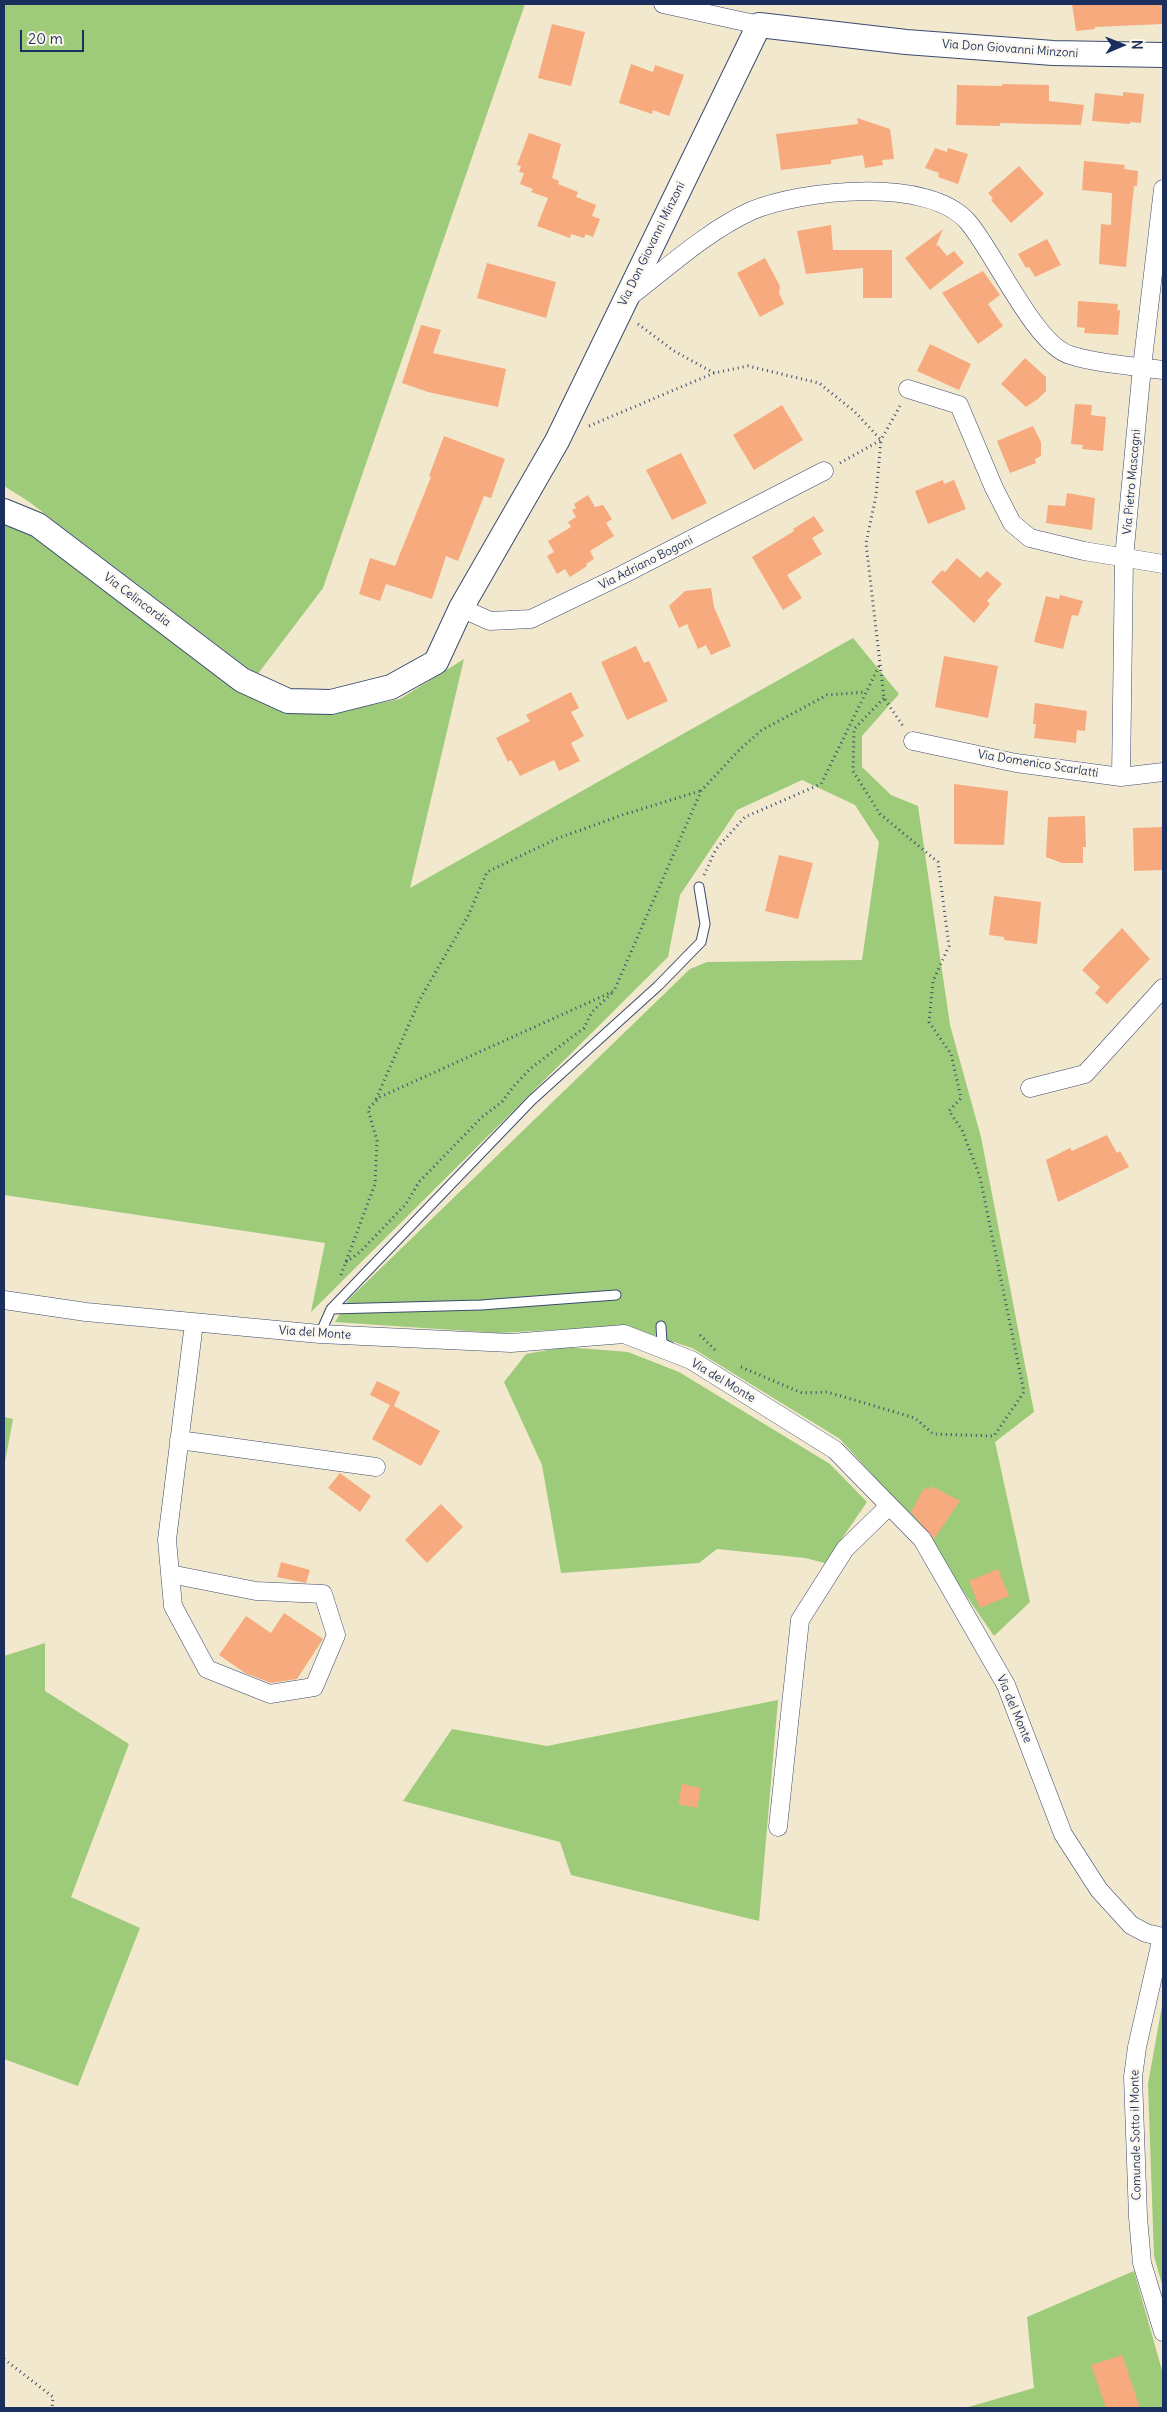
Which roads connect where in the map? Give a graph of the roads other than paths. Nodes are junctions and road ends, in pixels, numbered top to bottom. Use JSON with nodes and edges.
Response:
{"nodes":[{"id":1,"x":663,"y":4,"type":"edge"},
{"id":2,"x":759,"y":25,"type":"junction"},
{"id":3,"x":1163,"y":55,"type":"edge"},
{"id":4,"x":1163,"y":189,"type":"edge"},
{"id":5,"x":622,"y":305,"type":"junction"},
{"id":6,"x":1142,"y":367,"type":"junction"},
{"id":7,"x":1163,"y":370,"type":"edge"},
{"id":8,"x":908,"y":390,"type":"road end"},
{"id":9,"x":824,"y":472,"type":"road end"},
{"id":10,"x":4,"y":511,"type":"edge"},
{"id":11,"x":1124,"y":558,"type":"junction"},
{"id":12,"x":1163,"y":564,"type":"edge"},
{"id":13,"x":461,"y":608,"type":"junction"},
{"id":14,"x":268,"y":692,"type":"joint"},
{"id":15,"x":913,"y":741,"type":"road end"},
{"id":16,"x":1163,"y":772,"type":"edge"},
{"id":17,"x":1121,"y":776,"type":"junction"},
{"id":18,"x":699,"y":887,"type":"road end"},
{"id":19,"x":1163,"y":988,"type":"edge"},
{"id":20,"x":1030,"y":1088,"type":"dead end"},
{"id":21,"x":616,"y":1295,"type":"dead end"},
{"id":22,"x":4,"y":1300,"type":"edge"},
{"id":23,"x":330,"y":1309,"type":"junction"},
{"id":24,"x":194,"y":1323,"type":"junction"},
{"id":25,"x":661,"y":1326,"type":"dead end"},
{"id":26,"x":320,"y":1334,"type":"junction"},
{"id":27,"x":691,"y":1360,"type":"junction"},
{"id":28,"x":179,"y":1440,"type":"junction"},
{"id":29,"x":376,"y":1467,"type":"dead end"},
{"id":30,"x":889,"y":1506,"type":"junction"},
{"id":31,"x":170,"y":1574,"type":"junction"},
{"id":32,"x":778,"y":1827,"type":"dead end"},
{"id":33,"x":1163,"y":1937,"type":"edge"},
{"id":34,"x":1163,"y":2332,"type":"edge"}],
"edges":[{"from":1,"to":2,"type":"street"},
{"from":2,"to":3,"type":"street","name":"Via Don Giovanni Minzoni"},
{"from":2,"to":5,"type":"street","name":"Via Don Giovanni Minzoni"},
{"from":4,"to":6,"type":"street","name":"Via Pietro Mascagni"},
{"from":5,"to":6,"type":"street"},
{"from":5,"to":13,"type":"street","name":"Via Don Giovanni Minzoni"},
{"from":6,"to":7,"type":"street"},
{"from":6,"to":11,"type":"street","name":"Via Pietro Mascagni"},
{"from":8,"to":11,"type":"street"},
{"from":9,"to":13,"type":"street","name":"Via Adriano Bogoni"},
{"from":10,"to":14,"type":"street","name":"Via Celincordia"},
{"from":11,"to":12,"type":"street"},
{"from":11,"to":17,"type":"street","name":"Via Pietro Mascagni"},
{"from":13,"to":14,"type":"street","name":"Via Don Giovanni Minzoni"},
{"from":15,"to":17,"type":"street","name":"Via Domenico Scarlatti"},
{"from":16,"to":17,"type":"street","name":"Via Domenico Scarlatti"},
{"from":18,"to":23,"type":"lane"},
{"from":19,"to":20,"type":"street"},
{"from":21,"to":23,"type":"lane"},
{"from":22,"to":24,"type":"street","name":"Via del Monte"},
{"from":23,"to":26,"type":"lane"},
{"from":24,"to":26,"type":"street","name":"Via del Monte"},
{"from":24,"to":28,"type":"street"},
{"from":25,"to":27,"type":"lane"},
{"from":26,"to":27,"type":"street","name":"Via del Monte"},
{"from":27,"to":30,"type":"street","name":"Via del Monte"},
{"from":28,"to":29,"type":"street"},
{"from":28,"to":31,"type":"street"},
{"from":30,"to":32,"type":"street"},
{"from":30,"to":33,"type":"street","name":"Via del Monte"},
{"from":31,"to":31,"type":"street"},
{"from":33,"to":34,"type":"street","name":"Comunale Sotto il Monte"}]}
